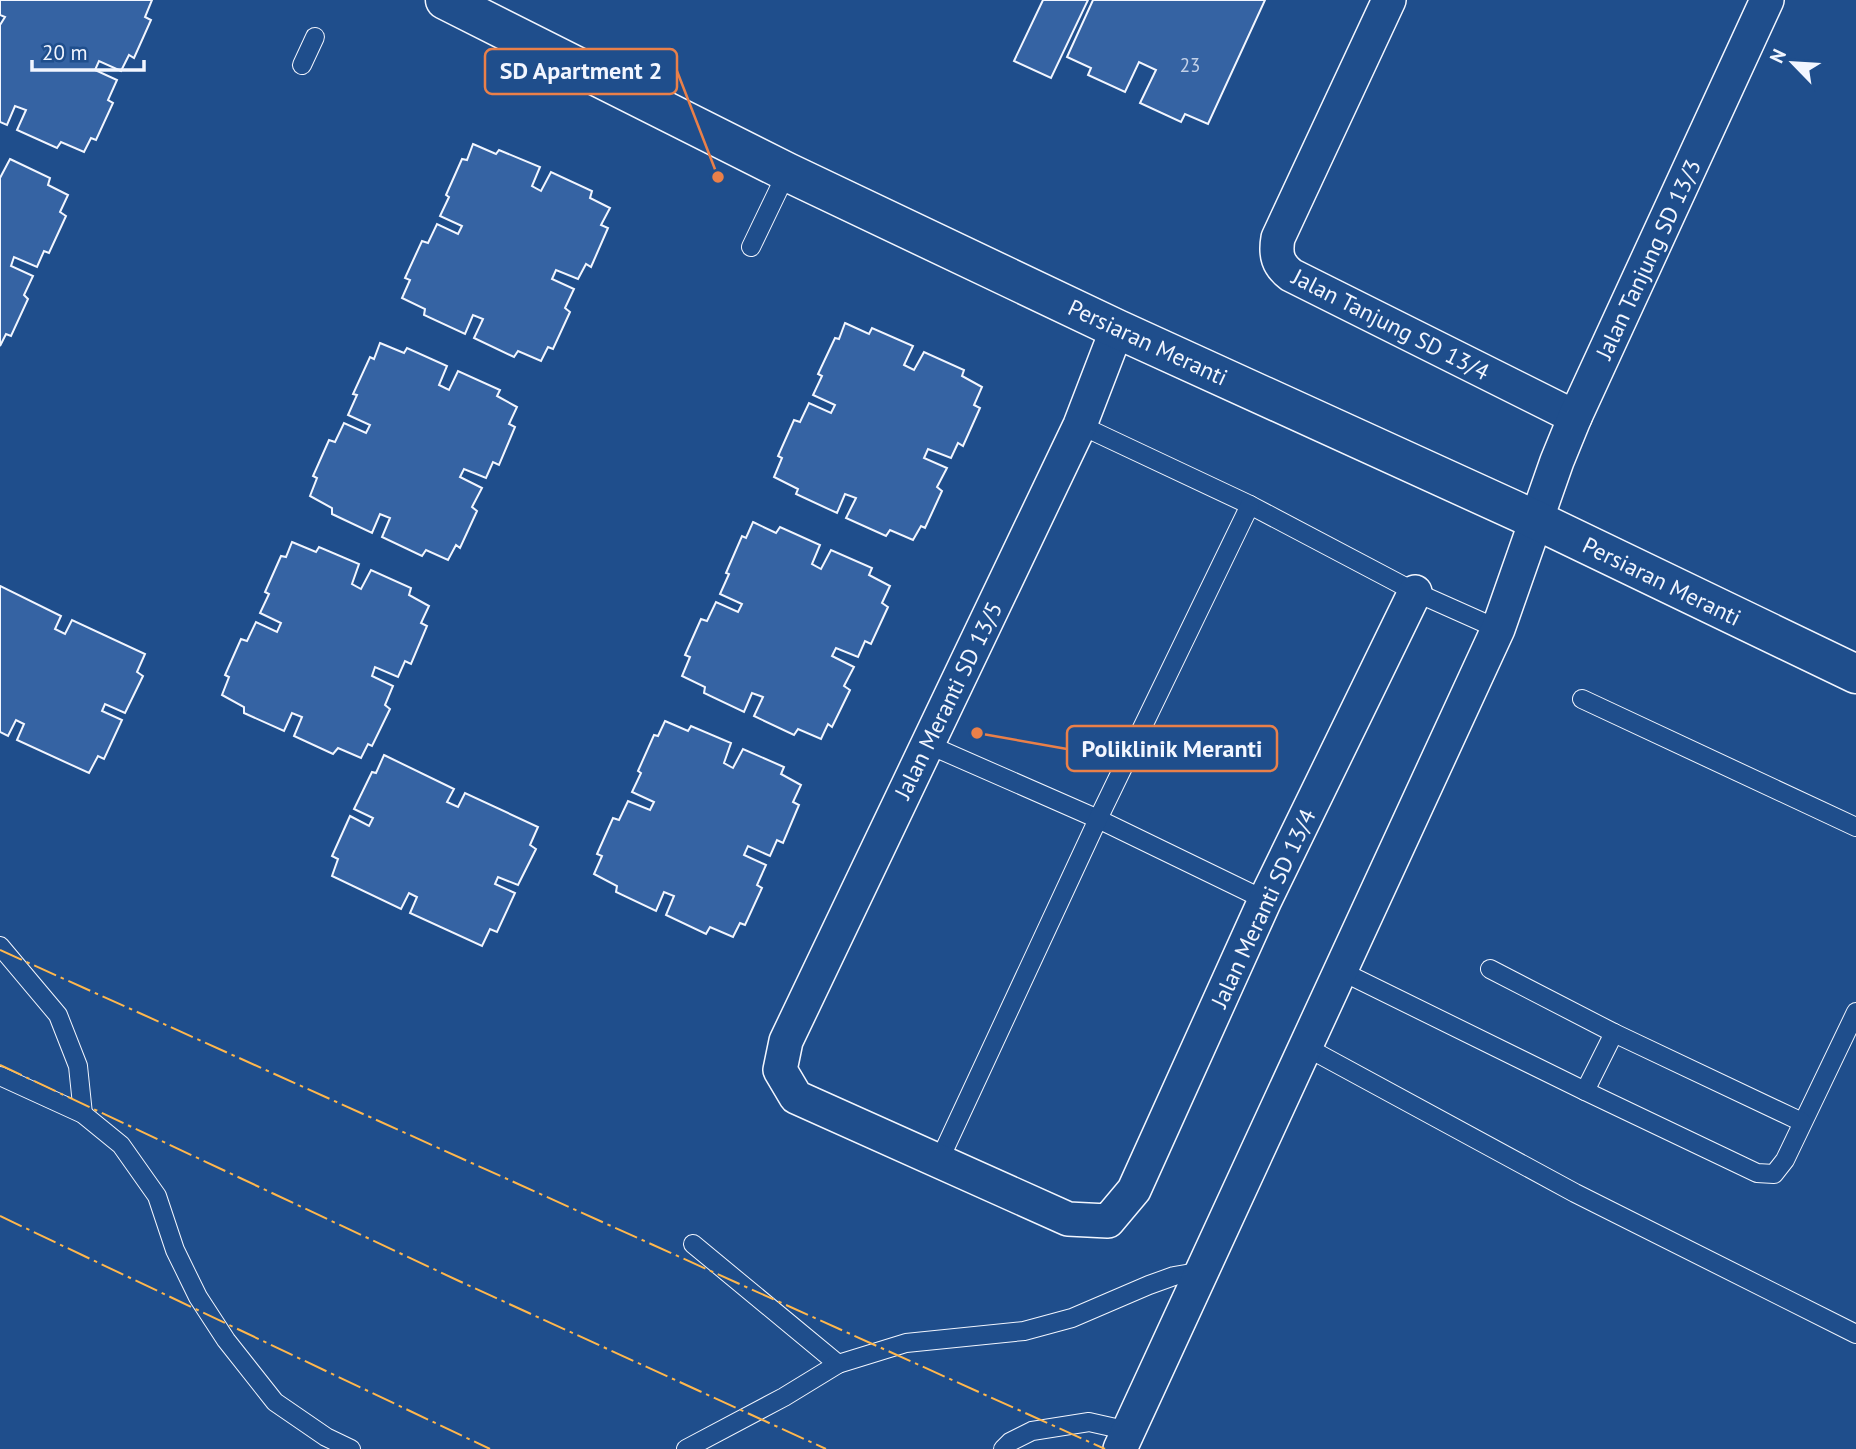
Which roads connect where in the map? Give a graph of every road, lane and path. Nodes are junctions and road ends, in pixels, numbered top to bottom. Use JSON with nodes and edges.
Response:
{"nodes":[{"id":1,"x":445,"y":0,"type":"edge"},
{"id":2,"x":1390,"y":0,"type":"edge"},
{"id":3,"x":1767,"y":0,"type":"edge"},
{"id":4,"x":315,"y":37,"type":"dead end"},
{"id":5,"x":302,"y":65,"type":"dead end"},
{"id":6,"x":787,"y":172,"type":"junction"},
{"id":7,"x":751,"y":247,"type":"dead end"},
{"id":8,"x":1117,"y":329,"type":"junction"},
{"id":9,"x":1575,"y":417,"type":"junction"},
{"id":10,"x":1080,"y":425,"type":"junction"},
{"id":11,"x":1250,"y":505,"type":"junction"},
{"id":12,"x":1536,"y":520,"type":"junction"},
{"id":13,"x":1415,"y":592,"type":"junction"},
{"id":14,"x":1498,"y":629,"type":"junction"},
{"id":15,"x":1856,"y":674,"type":"edge"},
{"id":16,"x":1581,"y":699,"type":"dead end"},
{"id":17,"x":927,"y":744,"type":"junction"},
{"id":18,"x":1098,"y":819,"type":"junction"},
{"id":19,"x":1856,"y":827,"type":"edge"},
{"id":20,"x":1265,"y":900,"type":"junction"},
{"id":21,"x":0,"y":946,"type":"edge"},
{"id":22,"x":1490,"y":969,"type":"dead end"},
{"id":23,"x":1341,"y":971,"type":"junction"},
{"id":24,"x":1856,"y":1012,"type":"edge"},
{"id":25,"x":1614,"y":1033,"type":"junction"},
{"id":26,"x":1306,"y":1047,"type":"junction"},
{"id":27,"x":0,"y":1076,"type":"edge"},
{"id":28,"x":1585,"y":1091,"type":"junction"},
{"id":29,"x":83,"y":1114,"type":"junction"},
{"id":30,"x":1802,"y":1122,"type":"junction"},
{"id":31,"x":939,"y":1161,"type":"junction"},
{"id":32,"x":693,"y":1244,"type":"dead end"},
{"id":33,"x":1203,"y":1272,"type":"junction"},
{"id":34,"x":1856,"y":1334,"type":"edge"},
{"id":35,"x":838,"y":1364,"type":"junction"},
{"id":36,"x":1124,"y":1440,"type":"edge"},
{"id":37,"x":351,"y":1449,"type":"edge"},
{"id":38,"x":686,"y":1449,"type":"edge"},
{"id":39,"x":1003,"y":1449,"type":"edge"}],
"edges":[{"from":1,"to":6,"type":"street","name":"Persiaran Meranti"},
{"from":2,"to":9,"type":"street","name":"Jalan Tanjung SD 13/4"},
{"from":3,"to":9,"type":"street","name":"Jalan Tanjung SD 13/3"},
{"from":4,"to":5,"type":"lane"},
{"from":6,"to":7,"type":"lane"},
{"from":6,"to":8,"type":"street","name":"Persiaran Meranti"},
{"from":8,"to":10,"type":"street","name":"Jalan Meranti SD 13/5"},
{"from":8,"to":12,"type":"street","name":"Persiaran Meranti"},
{"from":9,"to":12,"type":"street","name":"Jalan Tanjung SD 13/3"},
{"from":10,"to":11,"type":"lane"},
{"from":10,"to":17,"type":"street","name":"Jalan Meranti SD 13/5"},
{"from":11,"to":13,"type":"lane"},
{"from":11,"to":18,"type":"lane"},
{"from":12,"to":14,"type":"street","name":"Jalan Tanjung SD 13/3"},
{"from":12,"to":15,"type":"street","name":"Persiaran Meranti"},
{"from":13,"to":14,"type":"lane"},
{"from":13,"to":20,"type":"street","name":"Jalan Meranti SD 13/4"},
{"from":14,"to":23,"type":"street","name":"Jalan Tanjung SD 13/3"},
{"from":16,"to":19,"type":"lane"},
{"from":17,"to":18,"type":"lane"},
{"from":17,"to":31,"type":"street","name":"Jalan Meranti SD 13/5"},
{"from":18,"to":20,"type":"lane"},
{"from":18,"to":31,"type":"lane"},
{"from":20,"to":31,"type":"street","name":"Jalan Meranti SD 13/4"},
{"from":21,"to":29,"type":"lane"},
{"from":22,"to":25,"type":"lane"},
{"from":23,"to":26,"type":"street","name":"Jalan Tanjung SD 13/3"},
{"from":23,"to":28,"type":"lane"},
{"from":24,"to":30,"type":"lane"},
{"from":25,"to":28,"type":"lane"},
{"from":25,"to":30,"type":"lane"},
{"from":26,"to":33,"type":"street","name":"Jalan Tanjung SD 13/3"},
{"from":26,"to":34,"type":"lane"},
{"from":27,"to":29,"type":"lane"},
{"from":28,"to":30,"type":"lane"},
{"from":29,"to":37,"type":"lane"},
{"from":32,"to":35,"type":"lane"},
{"from":33,"to":35,"type":"lane"},
{"from":33,"to":36,"type":"street","name":"Jalan Tanjung SD 13/3"},
{"from":35,"to":38,"type":"lane"},
{"from":36,"to":39,"type":"lane"}]}
